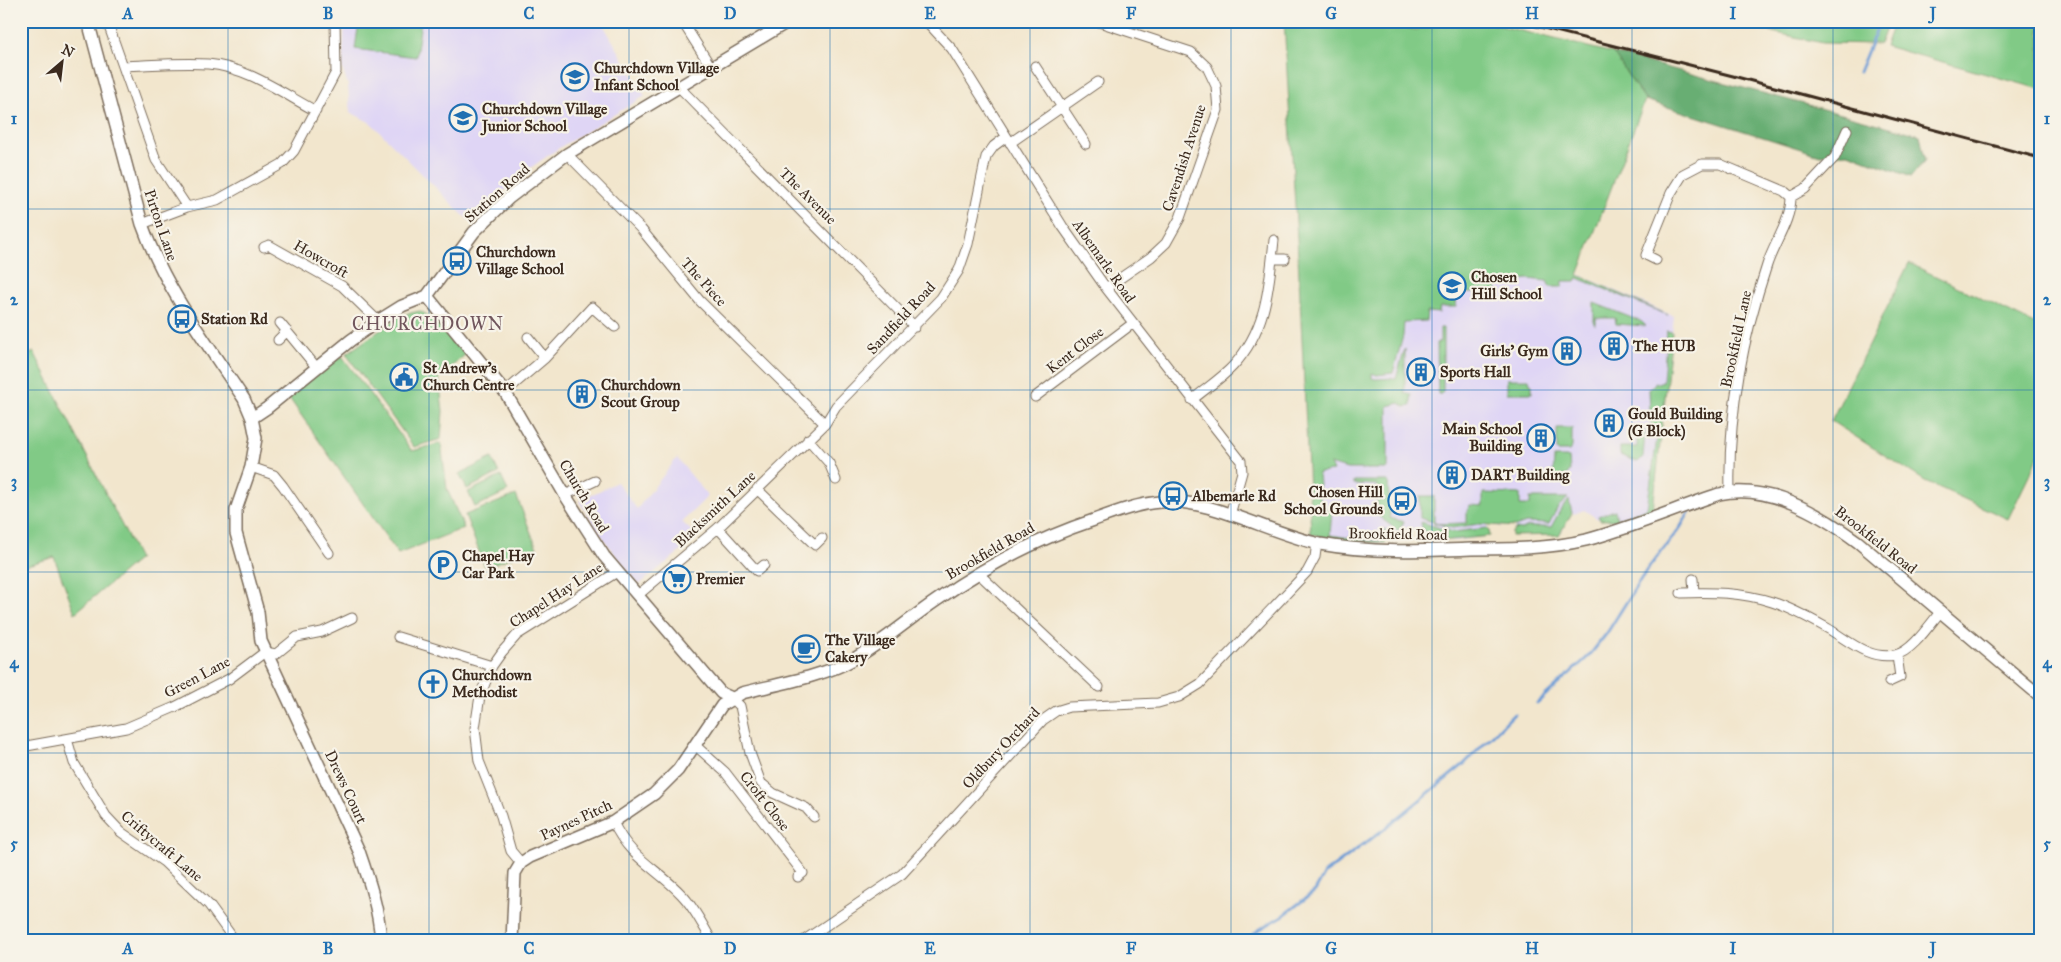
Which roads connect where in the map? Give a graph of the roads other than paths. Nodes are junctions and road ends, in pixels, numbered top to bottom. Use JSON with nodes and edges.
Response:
{"nodes":[{"id":1,"x":88,"y":21,"type":"edge"},
{"id":2,"x":107,"y":21,"type":"edge"},
{"id":3,"x":335,"y":21,"type":"edge"},
{"id":4,"x":682,"y":21,"type":"edge"},
{"id":5,"x":789,"y":21,"type":"edge"},
{"id":6,"x":926,"y":21,"type":"edge"},
{"id":7,"x":1096,"y":21,"type":"edge"},
{"id":8,"x":123,"y":66,"type":"junction"},
{"id":9,"x":1035,"y":66,"type":"dead end"},
{"id":10,"x":711,"y":67,"type":"junction"},
{"id":11,"x":1098,"y":82,"type":"dead end"},
{"id":12,"x":679,"y":87,"type":"junction"},
{"id":13,"x":1063,"y":106,"type":"junction"},
{"id":14,"x":316,"y":111,"type":"junction"},
{"id":15,"x":1847,"y":130,"type":"dead end"},
{"id":16,"x":1008,"y":140,"type":"junction"},
{"id":17,"x":1086,"y":144,"type":"dead end"},
{"id":18,"x":568,"y":154,"type":"junction"},
{"id":19,"x":1790,"y":197,"type":"junction"},
{"id":20,"x":187,"y":207,"type":"junction"},
{"id":21,"x":142,"y":224,"type":"junction"},
{"id":22,"x":273,"y":235,"type":"dead end"},
{"id":23,"x":1274,"y":240,"type":"dead end"},
{"id":24,"x":1272,"y":259,"type":"junction"},
{"id":25,"x":1285,"y":259,"type":"dead end"},
{"id":26,"x":1656,"y":260,"type":"dead end"},
{"id":27,"x":1106,"y":288,"type":"junction"},
{"id":28,"x":427,"y":296,"type":"junction"},
{"id":29,"x":378,"y":321,"type":"junction"},
{"id":30,"x":280,"y":324,"type":"dead end"},
{"id":31,"x":1132,"y":324,"type":"junction"},
{"id":32,"x":915,"y":326,"type":"junction"},
{"id":33,"x":615,"y":327,"type":"dead end"},
{"id":34,"x":287,"y":332,"type":"junction"},
{"id":35,"x":528,"y":337,"type":"dead end"},
{"id":36,"x":278,"y":340,"type":"dead end"},
{"id":37,"x":545,"y":358,"type":"junction"},
{"id":38,"x":317,"y":368,"type":"junction"},
{"id":39,"x":505,"y":392,"type":"junction"},
{"id":40,"x":1035,"y":398,"type":"dead end"},
{"id":41,"x":1192,"y":400,"type":"junction"},
{"id":42,"x":252,"y":418,"type":"junction"},
{"id":43,"x":825,"y":424,"type":"junction"},
{"id":44,"x":808,"y":439,"type":"junction"},
{"id":45,"x":251,"y":467,"type":"junction"},
{"id":46,"x":836,"y":480,"type":"dead end"},
{"id":47,"x":594,"y":481,"type":"dead end"},
{"id":48,"x":757,"y":490,"type":"junction"},
{"id":49,"x":1730,"y":492,"type":"junction"},
{"id":50,"x":565,"y":495,"type":"junction"},
{"id":51,"x":1230,"y":515,"type":"junction"},
{"id":52,"x":718,"y":528,"type":"junction"},
{"id":53,"x":822,"y":538,"type":"dead end"},
{"id":54,"x":1317,"y":543,"type":"junction"},
{"id":55,"x":329,"y":553,"type":"dead end"},
{"id":56,"x":617,"y":572,"type":"junction"},
{"id":57,"x":978,"y":573,"type":"junction"},
{"id":58,"x":749,"y":578,"type":"dead end"},
{"id":59,"x":1693,"y":579,"type":"dead end"},
{"id":60,"x":1694,"y":592,"type":"junction"},
{"id":61,"x":1682,"y":593,"type":"dead end"},
{"id":62,"x":638,"y":595,"type":"junction"},
{"id":63,"x":1941,"y":611,"type":"junction"},
{"id":64,"x":352,"y":618,"type":"dead end"},
{"id":65,"x":398,"y":637,"type":"dead end"},
{"id":66,"x":265,"y":652,"type":"junction"},
{"id":67,"x":1897,"y":655,"type":"junction"},
{"id":68,"x":492,"y":666,"type":"junction"},
{"id":69,"x":1889,"y":682,"type":"dead end"},
{"id":70,"x":1099,"y":687,"type":"dead end"},
{"id":71,"x":2040,"y":696,"type":"edge"},
{"id":72,"x":732,"y":698,"type":"junction"},
{"id":73,"x":67,"y":739,"type":"junction"},
{"id":74,"x":696,"y":746,"type":"junction"},
{"id":75,"x":21,"y":747,"type":"edge"},
{"id":76,"x":814,"y":817,"type":"dead end"},
{"id":77,"x":613,"y":822,"type":"junction"},
{"id":78,"x":521,"y":863,"type":"junction"},
{"id":79,"x":798,"y":877,"type":"dead end"},
{"id":80,"x":235,"y":941,"type":"edge"},
{"id":81,"x":381,"y":941,"type":"edge"},
{"id":82,"x":512,"y":941,"type":"edge"},
{"id":83,"x":712,"y":941,"type":"edge"},
{"id":84,"x":803,"y":941,"type":"edge"}],
"edges":[{"from":1,"to":21,"type":"street","name":"Pirton Lane"},
{"from":2,"to":8,"type":"street"},
{"from":3,"to":14,"type":"street"},
{"from":4,"to":10,"type":"street"},
{"from":5,"to":10,"type":"street","name":"Station Road"},
{"from":6,"to":16,"type":"street","name":"Albemarle Road"},
{"from":7,"to":27,"type":"street","name":"Cavendish Avenue"},
{"from":8,"to":14,"type":"street"},
{"from":8,"to":20,"type":"street"},
{"from":9,"to":13,"type":"street"},
{"from":10,"to":12,"type":"street","name":"Station Road"},
{"from":11,"to":13,"type":"street","name":"Sandfield Road"},
{"from":12,"to":18,"type":"street","name":"Station Road"},
{"from":12,"to":32,"type":"street","name":"The Avenue"},
{"from":13,"to":16,"type":"street","name":"Sandfield Road"},
{"from":13,"to":17,"type":"street"},
{"from":14,"to":20,"type":"street"},
{"from":15,"to":19,"type":"street"},
{"from":16,"to":27,"type":"street","name":"Albemarle Road"},
{"from":16,"to":32,"type":"street","name":"Sandfield Road"},
{"from":18,"to":28,"type":"street","name":"Station Road"},
{"from":18,"to":43,"type":"street","name":"The Piece"},
{"from":19,"to":26,"type":"street"},
{"from":19,"to":49,"type":"street","name":"Brookfield Lane"},
{"from":20,"to":21,"type":"street"},
{"from":21,"to":42,"type":"street","name":"Pirton Lane"},
{"from":22,"to":29,"type":"street","name":"Howcroft"},
{"from":23,"to":24,"type":"street"},
{"from":24,"to":25,"type":"street"},
{"from":24,"to":41,"type":"street"},
{"from":27,"to":31,"type":"street","name":"Albemarle Road"},
{"from":28,"to":29,"type":"street"},
{"from":28,"to":39,"type":"street","name":"Church Road"},
{"from":29,"to":38,"type":"street"},
{"from":30,"to":34,"type":"street"},
{"from":31,"to":40,"type":"street","name":"Kent Close"},
{"from":31,"to":41,"type":"street","name":"Albemarle Road"},
{"from":32,"to":43,"type":"street","name":"Sandfield Road"},
{"from":33,"to":37,"type":"street"},
{"from":34,"to":36,"type":"street"},
{"from":34,"to":38,"type":"street"},
{"from":35,"to":37,"type":"street"},
{"from":37,"to":39,"type":"street"},
{"from":38,"to":42,"type":"street"},
{"from":39,"to":50,"type":"street","name":"Church Road"},
{"from":41,"to":51,"type":"street","name":"Albemarle Road"},
{"from":42,"to":45,"type":"street"},
{"from":43,"to":44,"type":"street","name":"Blacksmith Lane"},
{"from":44,"to":46,"type":"street"},
{"from":44,"to":48,"type":"street","name":"Blacksmith Lane"},
{"from":45,"to":55,"type":"street"},
{"from":45,"to":66,"type":"street"},
{"from":47,"to":50,"type":"street"},
{"from":48,"to":52,"type":"street","name":"Blacksmith Lane"},
{"from":48,"to":53,"type":"street"},
{"from":49,"to":54,"type":"street","name":"Brookfield Road"},
{"from":49,"to":63,"type":"street","name":"Brookfield Road"},
{"from":50,"to":56,"type":"street","name":"Church Road"},
{"from":51,"to":54,"type":"street","name":"Brookfield Road"},
{"from":51,"to":57,"type":"street","name":"Brookfield Road"},
{"from":52,"to":58,"type":"street"},
{"from":52,"to":62,"type":"street","name":"Blacksmith Lane"},
{"from":54,"to":84,"type":"street","name":"Oldbury Orchard"},
{"from":56,"to":62,"type":"street","name":"Church Road"},
{"from":56,"to":68,"type":"street","name":"Chapel Hay Lane"},
{"from":57,"to":70,"type":"street"},
{"from":57,"to":72,"type":"street","name":"Brookfield Road"},
{"from":59,"to":60,"type":"street"},
{"from":60,"to":61,"type":"street"},
{"from":60,"to":67,"type":"street"},
{"from":62,"to":72,"type":"street","name":"Church Road"},
{"from":63,"to":67,"type":"street"},
{"from":63,"to":71,"type":"street","name":"Brookfield Road"},
{"from":64,"to":66,"type":"street"},
{"from":65,"to":68,"type":"street"},
{"from":66,"to":73,"type":"street","name":"Green Lane"},
{"from":66,"to":81,"type":"street","name":"Drews Court"},
{"from":67,"to":69,"type":"street"},
{"from":68,"to":78,"type":"street","name":"Chapel Hay Lane"},
{"from":72,"to":74,"type":"street","name":"Paynes Pitch"},
{"from":72,"to":76,"type":"street"},
{"from":73,"to":75,"type":"street","name":"Green Lane"},
{"from":73,"to":80,"type":"street","name":"Criftycraft Lane"},
{"from":74,"to":77,"type":"street","name":"Paynes Pitch"},
{"from":74,"to":79,"type":"street","name":"Croft Close"},
{"from":77,"to":78,"type":"street","name":"Paynes Pitch"},
{"from":77,"to":83,"type":"street"},
{"from":78,"to":82,"type":"street"}]}
